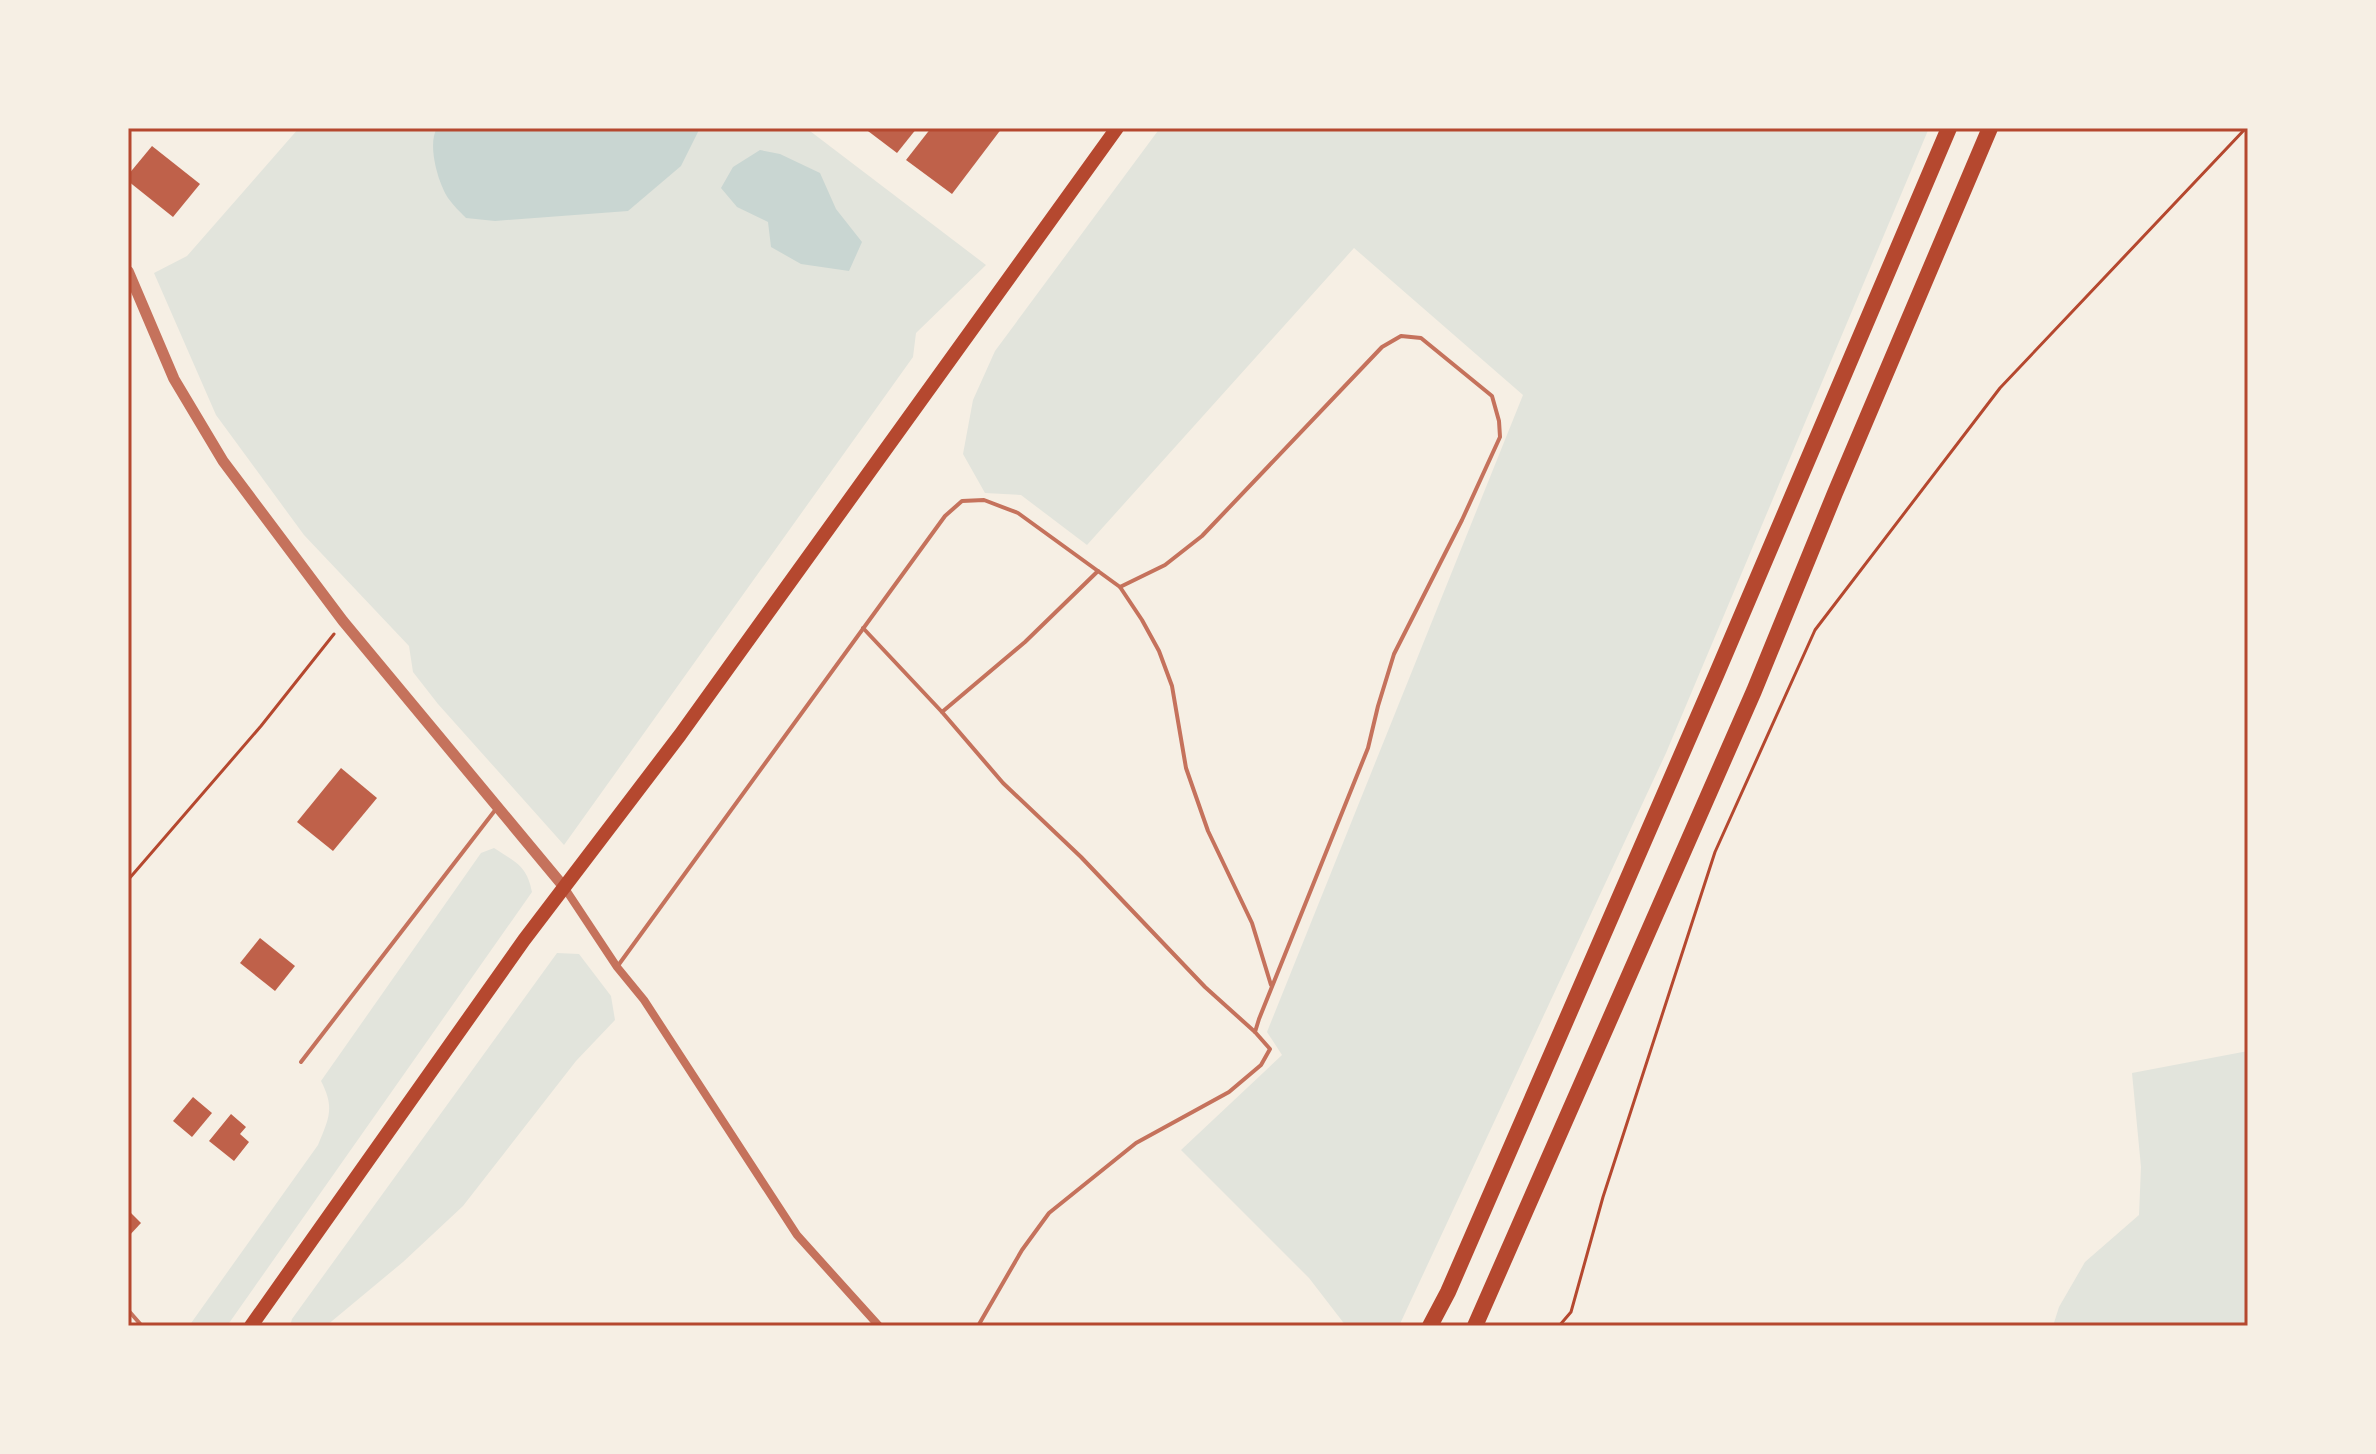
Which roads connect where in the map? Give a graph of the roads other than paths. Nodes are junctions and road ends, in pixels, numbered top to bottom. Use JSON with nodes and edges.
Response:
{"nodes":[{"id":1,"x":1117,"y":128,"type":"edge"},
{"id":2,"x":1949,"y":128,"type":"edge"},
{"id":3,"x":1990,"y":128,"type":"edge"},
{"id":4,"x":128,"y":271,"type":"edge"},
{"id":5,"x":1098,"y":571,"type":"junction"},
{"id":6,"x":1120,"y":587,"type":"junction"},
{"id":7,"x":863,"y":628,"type":"junction"},
{"id":8,"x":942,"y":712,"type":"junction"},
{"id":9,"x":498,"y":807,"type":"junction"},
{"id":10,"x":564,"y":887,"type":"junction"},
{"id":11,"x":617,"y":967,"type":"junction"},
{"id":12,"x":1272,"y":987,"type":"junction"},
{"id":13,"x":1255,"y":1032,"type":"junction"},
{"id":14,"x":301,"y":1062,"type":"dead end"},
{"id":15,"x":128,"y":1310,"type":"edge"},
{"id":16,"x":142,"y":1326,"type":"edge"},
{"id":17,"x":251,"y":1326,"type":"edge"},
{"id":18,"x":879,"y":1326,"type":"edge"},
{"id":19,"x":978,"y":1326,"type":"edge"},
{"id":20,"x":1430,"y":1326,"type":"edge"},
{"id":21,"x":1475,"y":1326,"type":"edge"}],
"edges":[{"from":1,"to":10,"type":"main road"},
{"from":2,"to":20,"type":"highway"},
{"from":3,"to":21,"type":"highway"},
{"from":4,"to":9,"type":"street"},
{"from":5,"to":6,"type":"lane"},
{"from":5,"to":7,"type":"lane"},
{"from":5,"to":8,"type":"lane"},
{"from":6,"to":12,"type":"lane"},
{"from":6,"to":12,"type":"lane"},
{"from":7,"to":8,"type":"lane"},
{"from":7,"to":11,"type":"lane"},
{"from":8,"to":13,"type":"lane"},
{"from":9,"to":10,"type":"street"},
{"from":9,"to":14,"type":"lane"},
{"from":10,"to":11,"type":"street"},
{"from":10,"to":17,"type":"main road"},
{"from":11,"to":18,"type":"street"},
{"from":12,"to":13,"type":"lane"},
{"from":13,"to":19,"type":"lane"},
{"from":15,"to":16,"type":"lane"}]}
